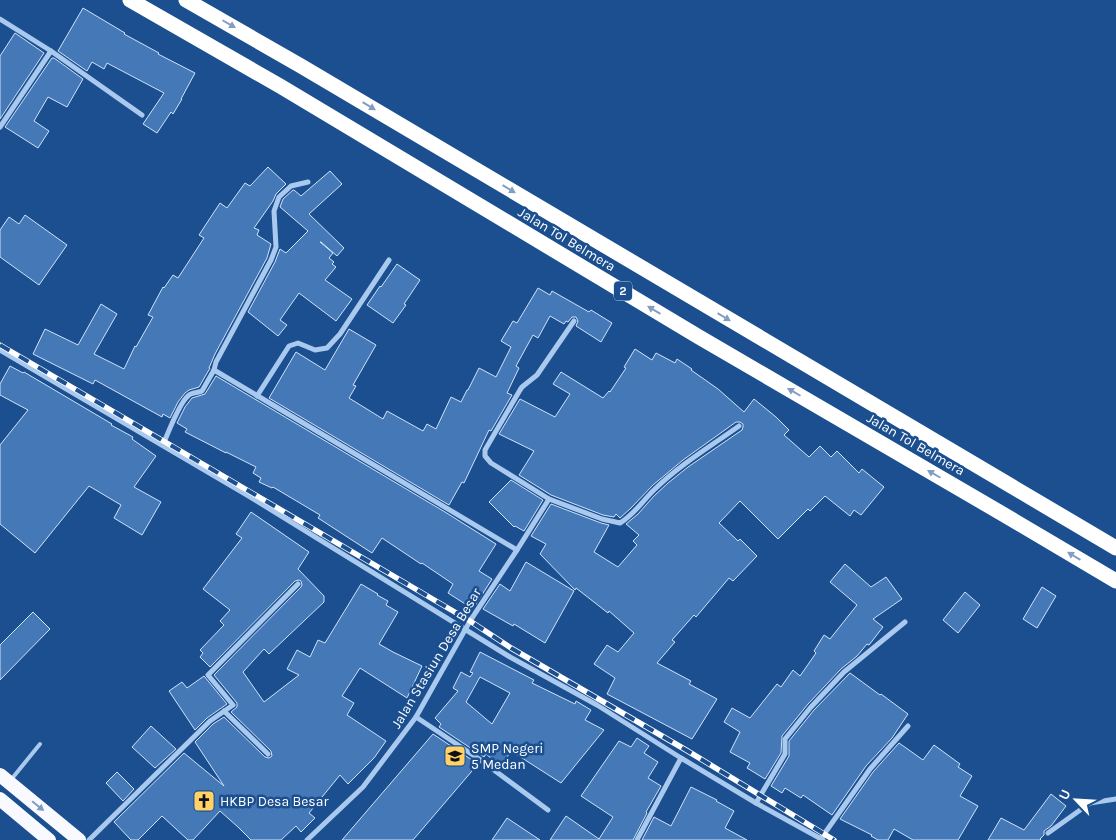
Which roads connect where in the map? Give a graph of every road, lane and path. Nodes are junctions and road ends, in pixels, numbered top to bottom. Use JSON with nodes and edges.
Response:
{"nodes":[{"id":1,"x":130,"y":0,"type":"edge"},
{"id":2,"x":186,"y":0,"type":"edge"},
{"id":3,"x":0,"y":19,"type":"edge"},
{"id":4,"x":51,"y":51,"type":"junction"},
{"id":5,"x":142,"y":115,"type":"dead end"},
{"id":6,"x":0,"y":127,"type":"edge"},
{"id":7,"x":308,"y":182,"type":"dead end"},
{"id":8,"x":389,"y":260,"type":"dead end"},
{"id":9,"x":574,"y":322,"type":"dead end"},
{"id":10,"x":0,"y":350,"type":"edge"},
{"id":11,"x":214,"y":370,"type":"junction"},
{"id":12,"x":257,"y":396,"type":"junction"},
{"id":13,"x":739,"y":426,"type":"dead end"},
{"id":14,"x":164,"y":445,"type":"junction"},
{"id":15,"x":549,"y":499,"type":"junction"},
{"id":16,"x":1116,"y":548,"type":"edge"},
{"id":17,"x":517,"y":550,"type":"junction"},
{"id":18,"x":1116,"y":582,"type":"edge"},
{"id":19,"x":298,"y":584,"type":"dead end"},
{"id":20,"x":905,"y":622,"type":"dead end"},
{"id":21,"x":465,"y":629,"type":"junction"},
{"id":22,"x":224,"y":711,"type":"junction"},
{"id":23,"x":416,"y":717,"type":"junction"},
{"id":24,"x":908,"y":726,"type":"dead end"},
{"id":25,"x":40,"y":744,"type":"dead end"},
{"id":26,"x":268,"y":754,"type":"dead end"},
{"id":27,"x":681,"y":758,"type":"junction"},
{"id":28,"x":4,"y":779,"type":"edge"},
{"id":29,"x":0,"y":799,"type":"edge"},
{"id":30,"x":1116,"y":799,"type":"edge"},
{"id":31,"x":756,"y":803,"type":"junction"},
{"id":32,"x":548,"y":810,"type":"dead end"},
{"id":33,"x":1048,"y":833,"type":"dead end"},
{"id":34,"x":49,"y":840,"type":"edge"},
{"id":35,"x":79,"y":840,"type":"edge"},
{"id":36,"x":90,"y":840,"type":"edge"},
{"id":37,"x":307,"y":840,"type":"edge"},
{"id":38,"x":637,"y":840,"type":"edge"},
{"id":39,"x":822,"y":840,"type":"edge"}],
"edges":[{"from":18,"to":1,"type":"highway","name":"Jalan Tol Belmera","number":"2","one_way":true},
{"from":2,"to":16,"type":"highway","name":"Jalan Tol Belmera","number":"2","one_way":true},
{"from":3,"to":4,"type":"street"},
{"from":4,"to":5,"type":"street"},
{"from":4,"to":6,"type":"street"},
{"from":7,"to":11,"type":"street"},
{"from":8,"to":12,"type":"street"},
{"from":9,"to":15,"type":"street"},
{"from":10,"to":14,"type":"street"},
{"from":11,"to":12,"type":"street"},
{"from":11,"to":14,"type":"street"},
{"from":12,"to":17,"type":"street"},
{"from":13,"to":15,"type":"street"},
{"from":14,"to":21,"type":"street"},
{"from":15,"to":17,"type":"street","name":"Jalan Stasiun Desa Besar"},
{"from":17,"to":21,"type":"street","name":"Jalan Stasiun Desa Besar"},
{"from":19,"to":22,"type":"street"},
{"from":20,"to":31,"type":"street"},
{"from":21,"to":23,"type":"street","name":"Jalan Stasiun Desa Besar"},
{"from":21,"to":27,"type":"street"},
{"from":22,"to":26,"type":"street"},
{"from":22,"to":36,"type":"street"},
{"from":23,"to":32,"type":"street"},
{"from":23,"to":37,"type":"street","name":"Jalan Stasiun Desa Besar"},
{"from":24,"to":39,"type":"street"},
{"from":25,"to":28,"type":"lane"},
{"from":27,"to":31,"type":"street"},
{"from":27,"to":38,"type":"street"},
{"from":28,"to":35,"type":"highway","one_way":true},
{"from":29,"to":34,"type":"highway"},
{"from":30,"to":33,"type":"street"},
{"from":31,"to":39,"type":"street"}]}
